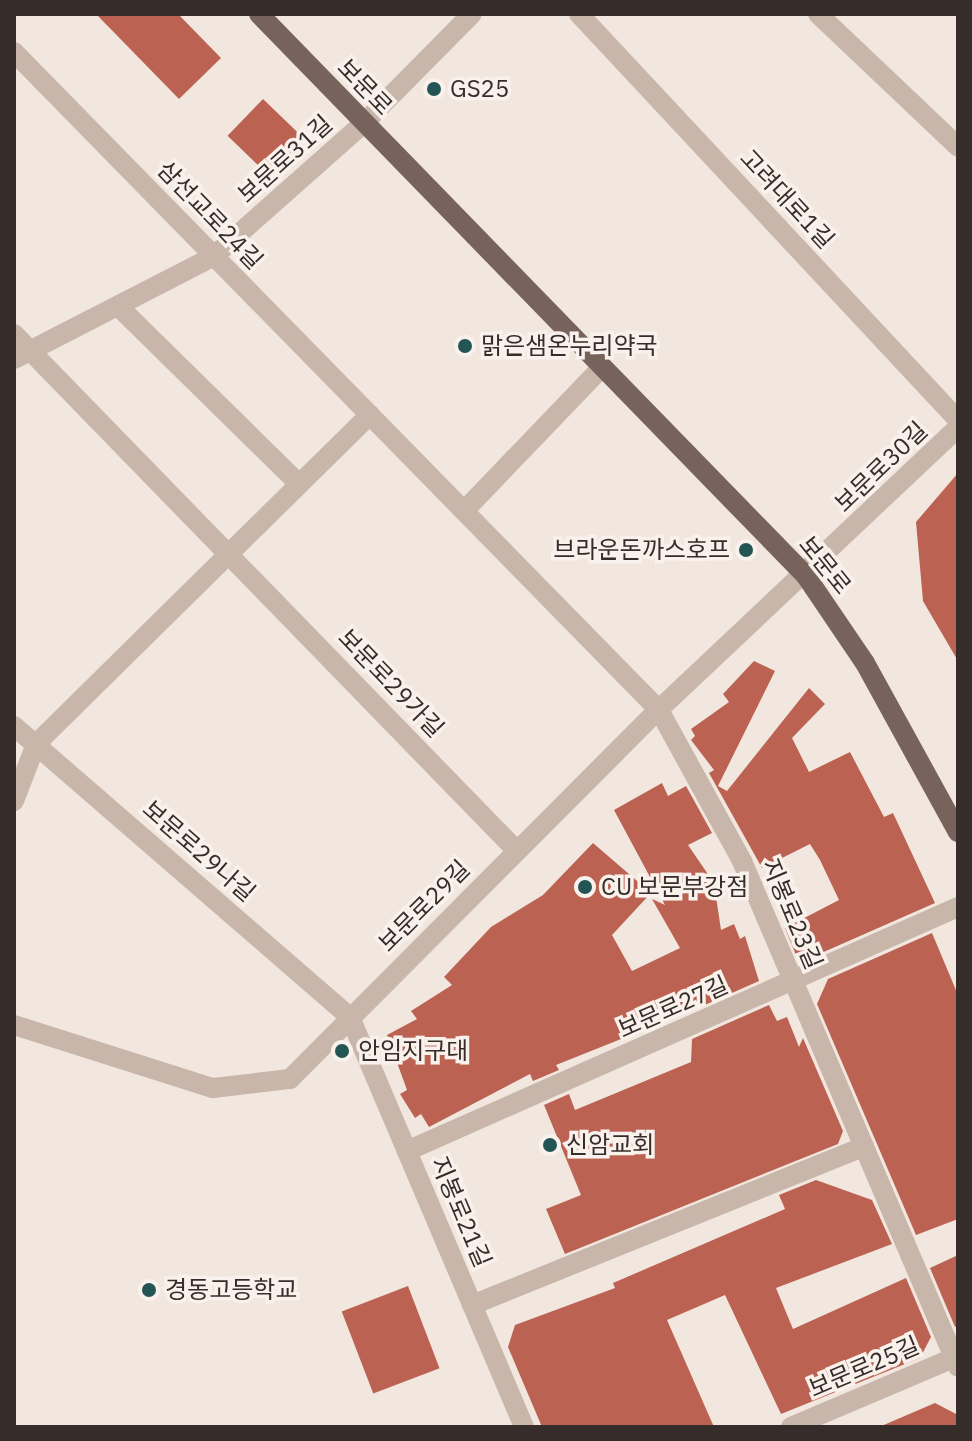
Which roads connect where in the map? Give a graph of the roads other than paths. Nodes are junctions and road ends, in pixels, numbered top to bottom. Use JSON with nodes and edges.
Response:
{"nodes":[{"id":1,"x":259,"y":14,"type":"edge"},
{"id":2,"x":472,"y":14,"type":"edge"},
{"id":3,"x":579,"y":14,"type":"edge"},
{"id":4,"x":818,"y":14,"type":"edge"},
{"id":5,"x":14,"y":52,"type":"edge"},
{"id":6,"x":364,"y":123,"type":"junction"},
{"id":7,"x":958,"y":147,"type":"edge"},
{"id":8,"x":214,"y":256,"type":"junction"},
{"id":9,"x":118,"y":306,"type":"junction"},
{"id":10,"x":14,"y":334,"type":"edge"},
{"id":11,"x":22,"y":355,"type":"edge"},
{"id":12,"x":600,"y":369,"type":"junction"},
{"id":13,"x":370,"y":415,"type":"junction"},
{"id":14,"x":958,"y":420,"type":"edge"},
{"id":15,"x":958,"y":428,"type":"edge"},
{"id":16,"x":298,"y":483,"type":"junction"},
{"id":17,"x":464,"y":511,"type":"junction"},
{"id":18,"x":228,"y":552,"type":"junction"},
{"id":19,"x":806,"y":576,"type":"junction"},
{"id":20,"x":659,"y":710,"type":"junction"},
{"id":21,"x":14,"y":726,"type":"edge"},
{"id":22,"x":36,"y":744,"type":"junction"},
{"id":23,"x":14,"y":801,"type":"edge"},
{"id":24,"x":958,"y":832,"type":"edge"},
{"id":25,"x":516,"y":850,"type":"junction"},
{"id":26,"x":958,"y":907,"type":"edge"},
{"id":27,"x":793,"y":982,"type":"junction"},
{"id":28,"x":350,"y":1017,"type":"junction"},
{"id":29,"x":14,"y":1025,"type":"edge"},
{"id":30,"x":864,"y":1147,"type":"junction"},
{"id":31,"x":407,"y":1151,"type":"junction"},
{"id":32,"x":472,"y":1305,"type":"junction"},
{"id":33,"x":957,"y":1360,"type":"edge"},
{"id":34,"x":524,"y":1427,"type":"edge"},
{"id":35,"x":791,"y":1427,"type":"edge"}],
"edges":[{"from":1,"to":6,"type":"main road","name":"보문로"},
{"from":2,"to":6,"type":"street","name":"보문로31길"},
{"from":3,"to":14,"type":"street","name":"고려대로1길"},
{"from":4,"to":7,"type":"street"},
{"from":5,"to":8,"type":"street","name":"삼선교로24길"},
{"from":6,"to":8,"type":"street","name":"보문로31길"},
{"from":6,"to":12,"type":"main road","name":"보문로"},
{"from":8,"to":9,"type":"street","name":"보문로31길"},
{"from":8,"to":13,"type":"street","name":"삼선교로24길"},
{"from":9,"to":11,"type":"street","name":"보문로31길"},
{"from":9,"to":16,"type":"street"},
{"from":10,"to":11,"type":"street","name":"보문로29가길"},
{"from":11,"to":18,"type":"street","name":"보문로29가길"},
{"from":12,"to":17,"type":"street"},
{"from":12,"to":19,"type":"main road","name":"보문로"},
{"from":13,"to":16,"type":"street"},
{"from":13,"to":17,"type":"street","name":"삼선교로24길"},
{"from":15,"to":19,"type":"street","name":"보문로30길"},
{"from":16,"to":18,"type":"street"},
{"from":17,"to":20,"type":"street","name":"삼선교로24길"},
{"from":18,"to":22,"type":"street"},
{"from":18,"to":25,"type":"street","name":"보문로29가길"},
{"from":19,"to":20,"type":"street","name":"보문로29길"},
{"from":19,"to":24,"type":"main road","name":"보문로"},
{"from":20,"to":25,"type":"street","name":"보문로29길"},
{"from":20,"to":27,"type":"street","name":"지봉로23길"},
{"from":21,"to":22,"type":"street","name":"보문로29나길"},
{"from":22,"to":23,"type":"street"},
{"from":22,"to":28,"type":"street","name":"보문로29나길"},
{"from":25,"to":28,"type":"street","name":"보문로29길"},
{"from":26,"to":27,"type":"street","name":"보문로27길"},
{"from":27,"to":30,"type":"street","name":"지봉로23길"},
{"from":27,"to":31,"type":"street","name":"보문로27길"},
{"from":28,"to":29,"type":"street","name":"보문로29길"},
{"from":28,"to":31,"type":"street","name":"지봉로21길"},
{"from":30,"to":32,"type":"street"},
{"from":30,"to":33,"type":"street","name":"지봉로23길"},
{"from":31,"to":32,"type":"street","name":"지봉로21길"},
{"from":32,"to":34,"type":"street","name":"지봉로21길"},
{"from":33,"to":35,"type":"street","name":"보문로25길"}]}
